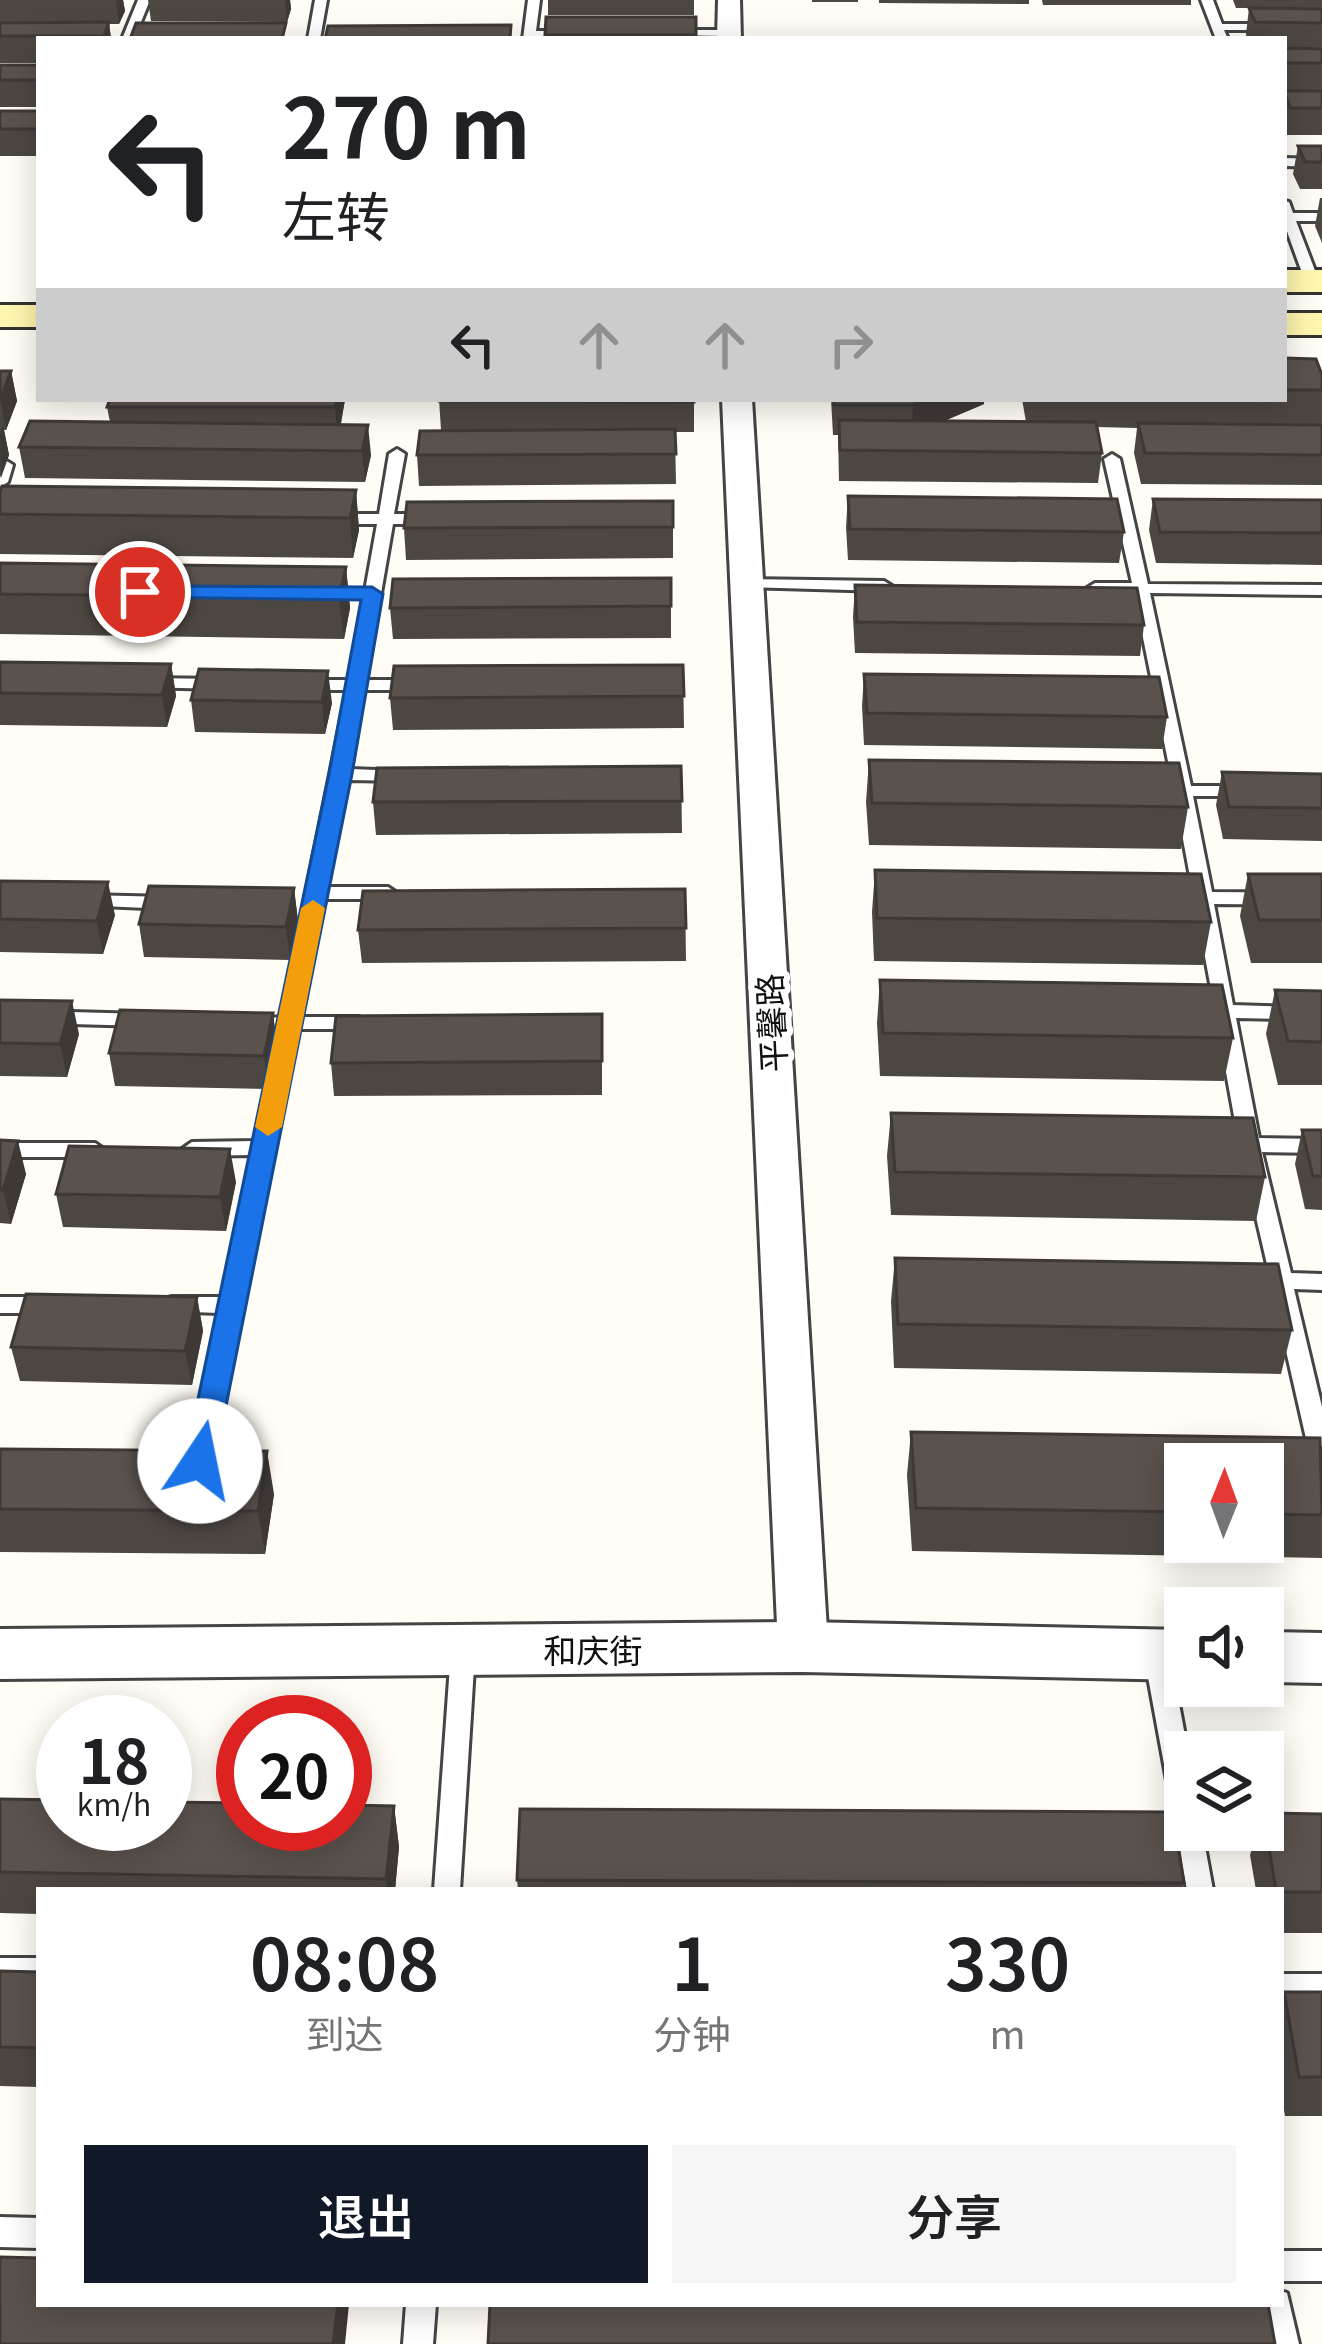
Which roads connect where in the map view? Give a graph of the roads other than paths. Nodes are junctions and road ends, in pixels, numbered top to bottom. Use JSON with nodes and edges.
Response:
{"nodes":[{"id":1,"x":130,"y":0,"type":"edge"},
{"id":2,"x":144,"y":0,"type":"edge"},
{"id":3,"x":320,"y":0,"type":"edge"},
{"id":4,"x":534,"y":0,"type":"edge"},
{"id":5,"x":729,"y":0,"type":"edge"},
{"id":6,"x":1208,"y":0,"type":"edge"},
{"id":7,"x":1322,"y":27,"type":"edge"},
{"id":8,"x":663,"y":33,"type":"edge"},
{"id":9,"x":1220,"y":33,"type":"edge"},
{"id":10,"x":596,"y":34,"type":"edge"},
{"id":11,"x":129,"y":36,"type":"edge"},
{"id":12,"x":314,"y":36,"type":"edge"},
{"id":13,"x":529,"y":36,"type":"edge"},
{"id":14,"x":729,"y":36,"type":"edge"},
{"id":15,"x":1287,"y":163,"type":"edge"},
{"id":16,"x":1322,"y":163,"type":"edge"},
{"id":17,"x":1287,"y":211,"type":"edge"},
{"id":18,"x":1287,"y":214,"type":"edge"},
{"id":19,"x":1322,"y":217,"type":"edge"},
{"id":20,"x":1306,"y":281,"type":"edge"},
{"id":21,"x":0,"y":316,"type":"edge"},
{"id":22,"x":36,"y":316,"type":"edge"},
{"id":23,"x":1287,"y":324,"type":"edge"},
{"id":24,"x":1322,"y":324,"type":"edge"},
{"id":25,"x":737,"y":402,"type":"edge"},
{"id":26,"x":397,"y":454,"type":"dead end"},
{"id":27,"x":1112,"y":459,"type":"dead end"},
{"id":28,"x":1115,"y":516,"type":"junction"},
{"id":29,"x":1147,"y":516,"type":"dead end"},
{"id":30,"x":317,"y":519,"type":"edge"},
{"id":31,"x":456,"y":519,"type":"edge"},
{"id":32,"x":386,"y":520,"type":"junction"},
{"id":33,"x":747,"y":584,"type":"junction"},
{"id":34,"x":909,"y":586,"type":"edge"},
{"id":35,"x":1072,"y":588,"type":"edge"},
{"id":36,"x":1142,"y":589,"type":"junction"},
{"id":37,"x":1322,"y":590,"type":"edge"},
{"id":38,"x":349,"y":594,"type":"edge"},
{"id":39,"x":372,"y":594,"type":"junction"},
{"id":40,"x":396,"y":594,"type":"edge"},
{"id":41,"x":119,"y":682,"type":"edge"},
{"id":42,"x":237,"y":684,"type":"edge"},
{"id":43,"x":285,"y":685,"type":"edge"},
{"id":44,"x":446,"y":685,"type":"edge"},
{"id":45,"x":356,"y":686,"type":"junction"},
{"id":46,"x":341,"y":774,"type":"junction"},
{"id":47,"x":433,"y":777,"type":"edge"},
{"id":48,"x":1160,"y":790,"type":"edge"},
{"id":49,"x":1184,"y":791,"type":"junction"},
{"id":50,"x":1276,"y":791,"type":"edge"},
{"id":51,"x":409,"y":893,"type":"edge"},
{"id":52,"x":1183,"y":898,"type":"edge"},
{"id":53,"x":1205,"y":898,"type":"junction"},
{"id":54,"x":1322,"y":899,"type":"edge"},
{"id":55,"x":315,"y":900,"type":"junction"},
{"id":56,"x":67,"y":901,"type":"edge"},
{"id":57,"x":202,"y":904,"type":"edge"},
{"id":58,"x":291,"y":906,"type":"edge"},
{"id":59,"x":1180,"y":1010,"type":"edge"},
{"id":60,"x":1227,"y":1012,"type":"junction"},
{"id":61,"x":1322,"y":1014,"type":"edge"},
{"id":62,"x":0,"y":1016,"type":"edge"},
{"id":63,"x":156,"y":1020,"type":"edge"},
{"id":64,"x":245,"y":1022,"type":"edge"},
{"id":65,"x":290,"y":1023,"type":"junction"},
{"id":66,"x":382,"y":1024,"type":"edge"},
{"id":67,"x":1204,"y":1145,"type":"edge"},
{"id":68,"x":1250,"y":1146,"type":"junction"},
{"id":69,"x":1322,"y":1146,"type":"edge"},
{"id":70,"x":264,"y":1148,"type":"junction"},
{"id":71,"x":174,"y":1149,"type":"edge"},
{"id":72,"x":0,"y":1150,"type":"edge"},
{"id":73,"x":129,"y":1150,"type":"edge"},
{"id":74,"x":1234,"y":1280,"type":"edge"},
{"id":75,"x":1282,"y":1281,"type":"junction"},
{"id":76,"x":1322,"y":1282,"type":"edge"},
{"id":77,"x":0,"y":1305,"type":"edge"},
{"id":78,"x":69,"y":1305,"type":"edge"},
{"id":79,"x":139,"y":1305,"type":"edge"},
{"id":80,"x":231,"y":1305,"type":"junction"},
{"id":81,"x":1315,"y":1449,"type":"edge"},
{"id":82,"x":155,"y":1461,"type":"edge"},
{"id":83,"x":802,"y":1647,"type":"junction"},
{"id":84,"x":463,"y":1650,"type":"junction"},
{"id":85,"x":0,"y":1654,"type":"edge"},
{"id":86,"x":1164,"y":1655,"type":"edge"},
{"id":87,"x":1284,"y":1657,"type":"edge"},
{"id":88,"x":1322,"y":1658,"type":"edge"},
{"id":89,"x":1193,"y":1851,"type":"edge"},
{"id":90,"x":447,"y":1887,"type":"edge"},
{"id":91,"x":1199,"y":1887,"type":"edge"},
{"id":92,"x":0,"y":1971,"type":"edge"},
{"id":93,"x":36,"y":1971,"type":"edge"},
{"id":94,"x":1284,"y":1987,"type":"edge"},
{"id":95,"x":1322,"y":1987,"type":"edge"},
{"id":96,"x":0,"y":2232,"type":"edge"},
{"id":97,"x":36,"y":2233,"type":"edge"},
{"id":98,"x":1284,"y":2266,"type":"edge"},
{"id":99,"x":1322,"y":2266,"type":"edge"},
{"id":100,"x":421,"y":2307,"type":"edge"},
{"id":101,"x":1277,"y":2307,"type":"edge"},
{"id":102,"x":418,"y":2344,"type":"edge"},
{"id":103,"x":1284,"y":2344,"type":"edge"}],
"edges":[{"from":1,"to":2,"type":"lane"},
{"from":2,"to":11,"type":"lane"},
{"from":3,"to":12,"type":"lane"},
{"from":4,"to":13,"type":"lane"},
{"from":5,"to":14,"type":"street"},
{"from":6,"to":9,"type":"lane"},
{"from":7,"to":9,"type":"lane"},
{"from":8,"to":14,"type":"lane"},
{"from":10,"to":13,"type":"lane"},
{"from":15,"to":16,"type":"lane"},
{"from":17,"to":19,"type":"lane"},
{"from":18,"to":20,"type":"lane"},
{"from":21,"to":22,"type":"main road"},
{"from":23,"to":24,"type":"main road"},
{"from":25,"to":33,"type":"street","name":"平馨路"},
{"from":26,"to":32,"type":"lane"},
{"from":27,"to":28,"type":"lane"},
{"from":28,"to":29,"type":"lane"},
{"from":28,"to":36,"type":"lane"},
{"from":30,"to":32,"type":"lane"},
{"from":31,"to":32,"type":"lane"},
{"from":32,"to":39,"type":"lane"},
{"from":33,"to":34,"type":"lane"},
{"from":33,"to":83,"type":"street","name":"平馨路"},
{"from":35,"to":36,"type":"lane"},
{"from":36,"to":37,"type":"lane"},
{"from":36,"to":49,"type":"lane"},
{"from":38,"to":39,"type":"lane"},
{"from":39,"to":40,"type":"lane"},
{"from":39,"to":45,"type":"lane"},
{"from":41,"to":42,"type":"lane"},
{"from":43,"to":45,"type":"lane"},
{"from":44,"to":45,"type":"lane"},
{"from":45,"to":46,"type":"lane"},
{"from":46,"to":47,"type":"lane"},
{"from":46,"to":55,"type":"lane"},
{"from":48,"to":49,"type":"lane"},
{"from":49,"to":50,"type":"lane"},
{"from":49,"to":53,"type":"lane"},
{"from":51,"to":55,"type":"lane"},
{"from":52,"to":53,"type":"lane"},
{"from":53,"to":54,"type":"lane"},
{"from":53,"to":60,"type":"lane"},
{"from":55,"to":58,"type":"lane"},
{"from":55,"to":65,"type":"lane"},
{"from":56,"to":57,"type":"lane"},
{"from":59,"to":60,"type":"lane"},
{"from":60,"to":61,"type":"lane"},
{"from":60,"to":68,"type":"lane"},
{"from":62,"to":63,"type":"lane"},
{"from":64,"to":65,"type":"lane"},
{"from":65,"to":66,"type":"lane"},
{"from":65,"to":70,"type":"lane"},
{"from":67,"to":68,"type":"lane"},
{"from":68,"to":69,"type":"lane"},
{"from":68,"to":75,"type":"lane"},
{"from":70,"to":71,"type":"lane"},
{"from":70,"to":80,"type":"lane"},
{"from":72,"to":73,"type":"lane"},
{"from":74,"to":75,"type":"lane"},
{"from":75,"to":76,"type":"lane"},
{"from":75,"to":81,"type":"lane"},
{"from":77,"to":78,"type":"lane"},
{"from":79,"to":80,"type":"lane"},
{"from":80,"to":82,"type":"lane"},
{"from":83,"to":84,"type":"street","name":"和庆街"},
{"from":83,"to":86,"type":"street","name":"和庆街"},
{"from":84,"to":85,"type":"street","name":"和庆街"},
{"from":84,"to":90,"type":"lane"},
{"from":87,"to":88,"type":"street"},
{"from":89,"to":91,"type":"lane"},
{"from":92,"to":93,"type":"lane"},
{"from":94,"to":95,"type":"lane"},
{"from":96,"to":97,"type":"lane"},
{"from":98,"to":99,"type":"lane"},
{"from":100,"to":102,"type":"lane"},
{"from":101,"to":103,"type":"lane"}]}
